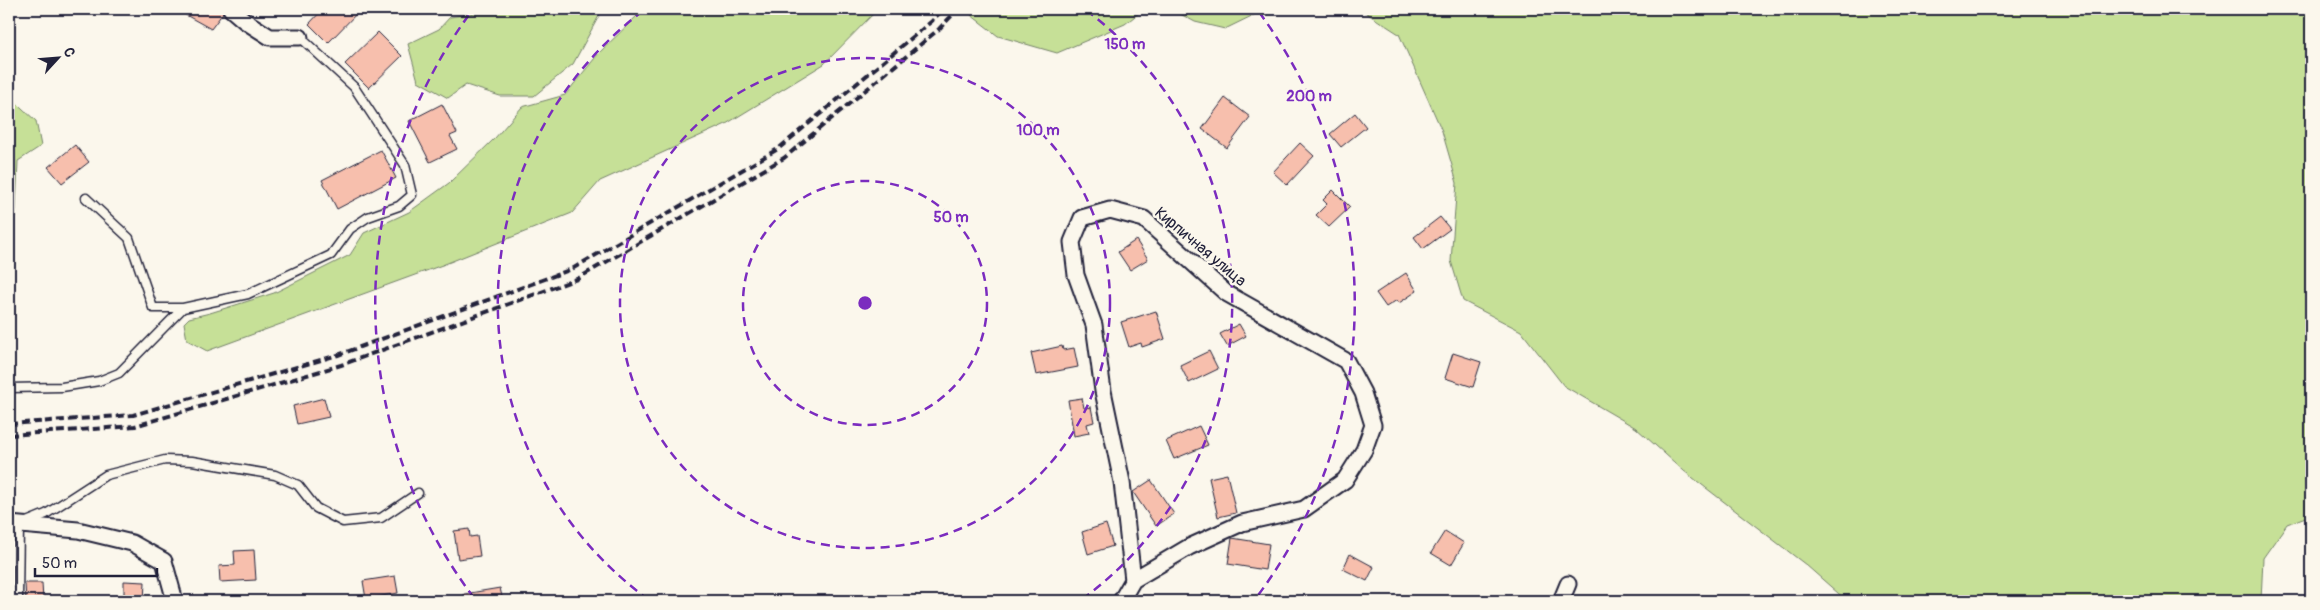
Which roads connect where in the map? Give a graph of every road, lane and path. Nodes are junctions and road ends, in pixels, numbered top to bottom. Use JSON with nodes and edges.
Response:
{"nodes":[{"id":1,"x":231,"y":9,"type":"edge"},
{"id":2,"x":300,"y":37,"type":"joint"},
{"id":3,"x":86,"y":198,"type":"dead end"},
{"id":4,"x":183,"y":308,"type":"junction"},
{"id":5,"x":9,"y":388,"type":"edge"},
{"id":6,"x":418,"y":493,"type":"dead end"},
{"id":7,"x":14,"y":524,"type":"edge"},
{"id":8,"x":1133,"y":580,"type":"junction"},
{"id":9,"x":1568,"y":584,"type":"dead end"},
{"id":10,"x":18,"y":601,"type":"edge"},
{"id":11,"x":175,"y":601,"type":"edge"},
{"id":12,"x":1121,"y":601,"type":"edge"},
{"id":13,"x":1562,"y":601,"type":"edge"}],
"edges":[{"from":1,"to":2,"type":"street"},
{"from":2,"to":4,"type":"lane"},
{"from":3,"to":4,"type":"lane"},
{"from":4,"to":5,"type":"lane"},
{"from":6,"to":7,"type":"lane"},
{"from":7,"to":10,"type":"lane"},
{"from":7,"to":11,"type":"street"},
{"from":8,"to":8,"type":"street","name":"Кирпичная улица"},
{"from":8,"to":12,"type":"street","name":"Кирпичная улица"},
{"from":9,"to":13,"type":"street"}]}
